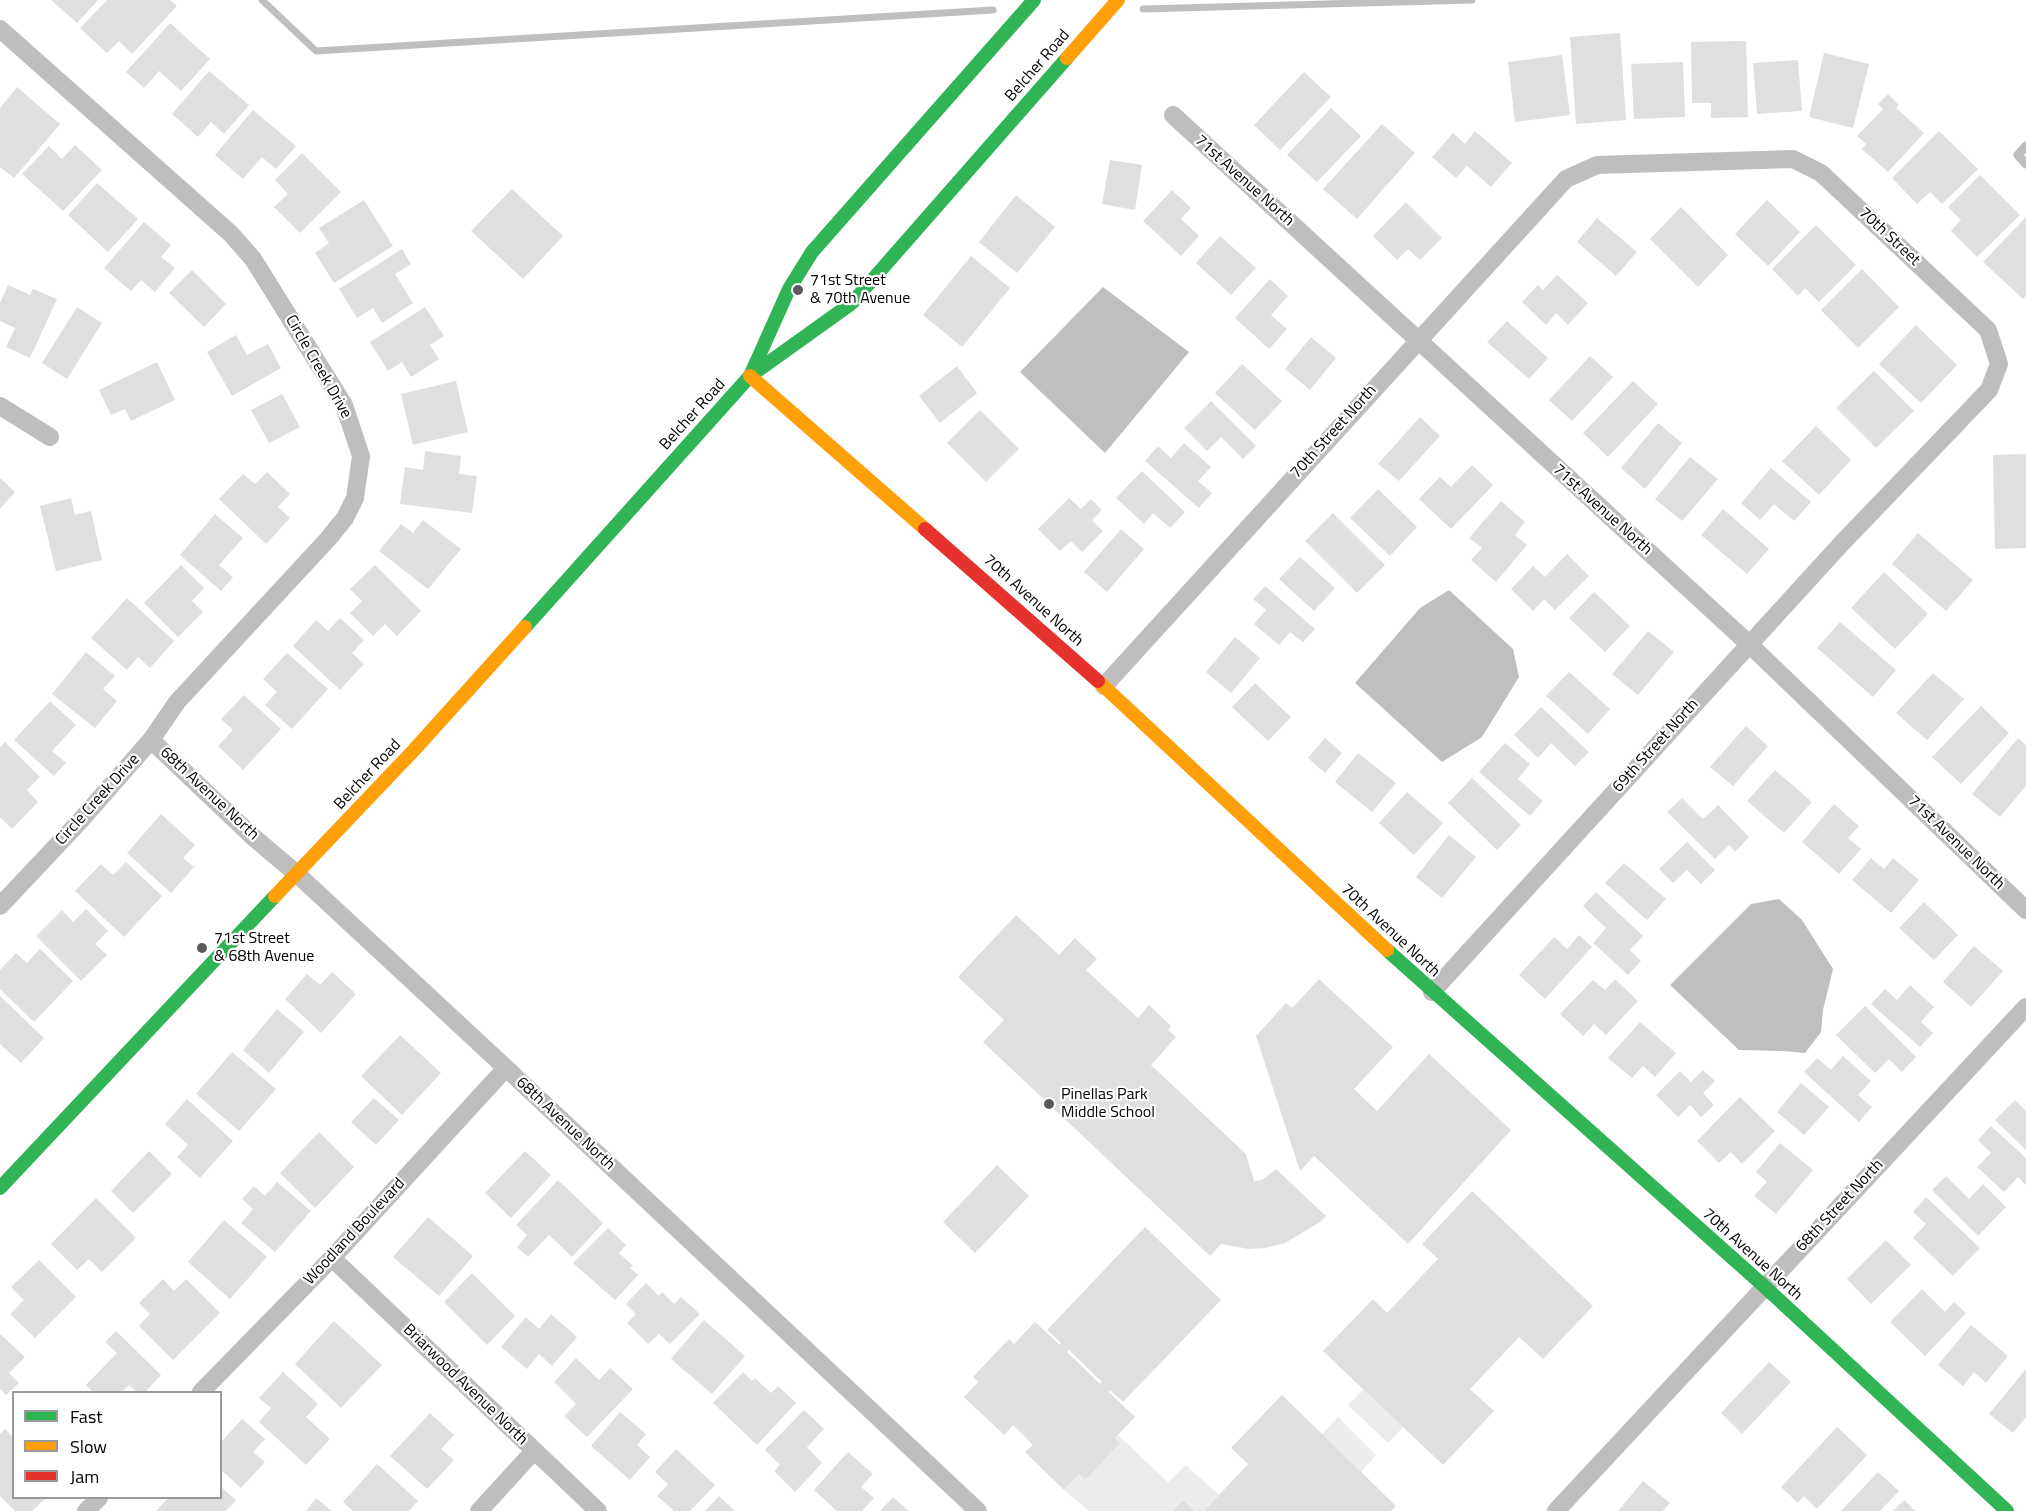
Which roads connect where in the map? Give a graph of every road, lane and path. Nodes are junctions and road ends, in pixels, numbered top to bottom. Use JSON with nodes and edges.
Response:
{"nodes":[{"id":1,"x":1034,"y":0,"type":"edge"},
{"id":2,"x":1118,"y":0,"type":"edge"},
{"id":3,"x":2,"y":34,"type":"edge"},
{"id":4,"x":1173,"y":115,"type":"dead end"},
{"id":5,"x":2026,"y":146,"type":"edge"},
{"id":6,"x":2026,"y":164,"type":"edge"},
{"id":7,"x":1566,"y":180,"type":"joint"},
{"id":8,"x":1418,"y":340,"type":"junction"},
{"id":9,"x":750,"y":376,"type":"junction"},
{"id":10,"x":0,"y":406,"type":"edge"},
{"id":11,"x":50,"y":437,"type":"dead end"},
{"id":12,"x":1881,"y":502,"type":"joint"},
{"id":13,"x":1749,"y":644,"type":"junction"},
{"id":14,"x":1104,"y":686,"type":"junction"},
{"id":15,"x":151,"y":740,"type":"junction"},
{"id":16,"x":297,"y":874,"type":"junction"},
{"id":17,"x":0,"y":906,"type":"edge"},
{"id":18,"x":2026,"y":910,"type":"edge"},
{"id":19,"x":1432,"y":992,"type":"junction"},
{"id":20,"x":2026,"y":1007,"type":"edge"},
{"id":21,"x":506,"y":1068,"type":"junction"},
{"id":22,"x":0,"y":1188,"type":"edge"},
{"id":23,"x":332,"y":1258,"type":"junction"},
{"id":24,"x":1765,"y":1287,"type":"junction"},
{"id":25,"x":202,"y":1391,"type":"edge"},
{"id":26,"x":534,"y":1451,"type":"junction"},
{"id":27,"x":97,"y":1499,"type":"edge"},
{"id":28,"x":86,"y":1511,"type":"edge"},
{"id":29,"x":479,"y":1511,"type":"edge"},
{"id":30,"x":598,"y":1511,"type":"edge"},
{"id":31,"x":978,"y":1511,"type":"edge"},
{"id":32,"x":1556,"y":1511,"type":"edge"},
{"id":33,"x":2007,"y":1511,"type":"edge"}],
"edges":[{"from":1,"to":9,"type":"main road","name":"Belcher Road"},
{"from":2,"to":9,"type":"main road","name":"Belcher Road"},
{"from":3,"to":15,"type":"street","name":"Circle Creek Drive"},
{"from":4,"to":8,"type":"street","name":"71st Avenue North"},
{"from":5,"to":6,"type":"lane"},
{"from":7,"to":8,"type":"street","name":"70th Street North"},
{"from":7,"to":12,"type":"street","name":"70th Street"},
{"from":8,"to":13,"type":"street","name":"71st Avenue North"},
{"from":8,"to":14,"type":"street","name":"70th Street North"},
{"from":9,"to":14,"type":"main road","name":"70th Avenue North"},
{"from":9,"to":16,"type":"main road","name":"Belcher Road"},
{"from":10,"to":11,"type":"street"},
{"from":12,"to":13,"type":"street","name":"69th Street North"},
{"from":13,"to":18,"type":"street","name":"71st Avenue North"},
{"from":13,"to":19,"type":"street","name":"69th Street North"},
{"from":14,"to":19,"type":"main road","name":"70th Avenue North"},
{"from":15,"to":16,"type":"street","name":"68th Avenue North"},
{"from":15,"to":17,"type":"street","name":"Circle Creek Drive"},
{"from":16,"to":21,"type":"street","name":"68th Avenue North"},
{"from":16,"to":22,"type":"main road","name":"Belcher Road"},
{"from":19,"to":24,"type":"main road","name":"70th Avenue North"},
{"from":20,"to":24,"type":"street","name":"68th Street North"},
{"from":21,"to":23,"type":"street","name":"Woodland Boulevard"},
{"from":21,"to":31,"type":"street","name":"68th Avenue North"},
{"from":23,"to":25,"type":"street","name":"Woodland Boulevard"},
{"from":23,"to":26,"type":"street","name":"Briarwood Avenue North"},
{"from":24,"to":32,"type":"street","name":"68th Street North"},
{"from":24,"to":33,"type":"main road","name":"70th Avenue North"},
{"from":26,"to":29,"type":"street"},
{"from":26,"to":30,"type":"street","name":"Briarwood Avenue North"},
{"from":27,"to":28,"type":"street"}]}
